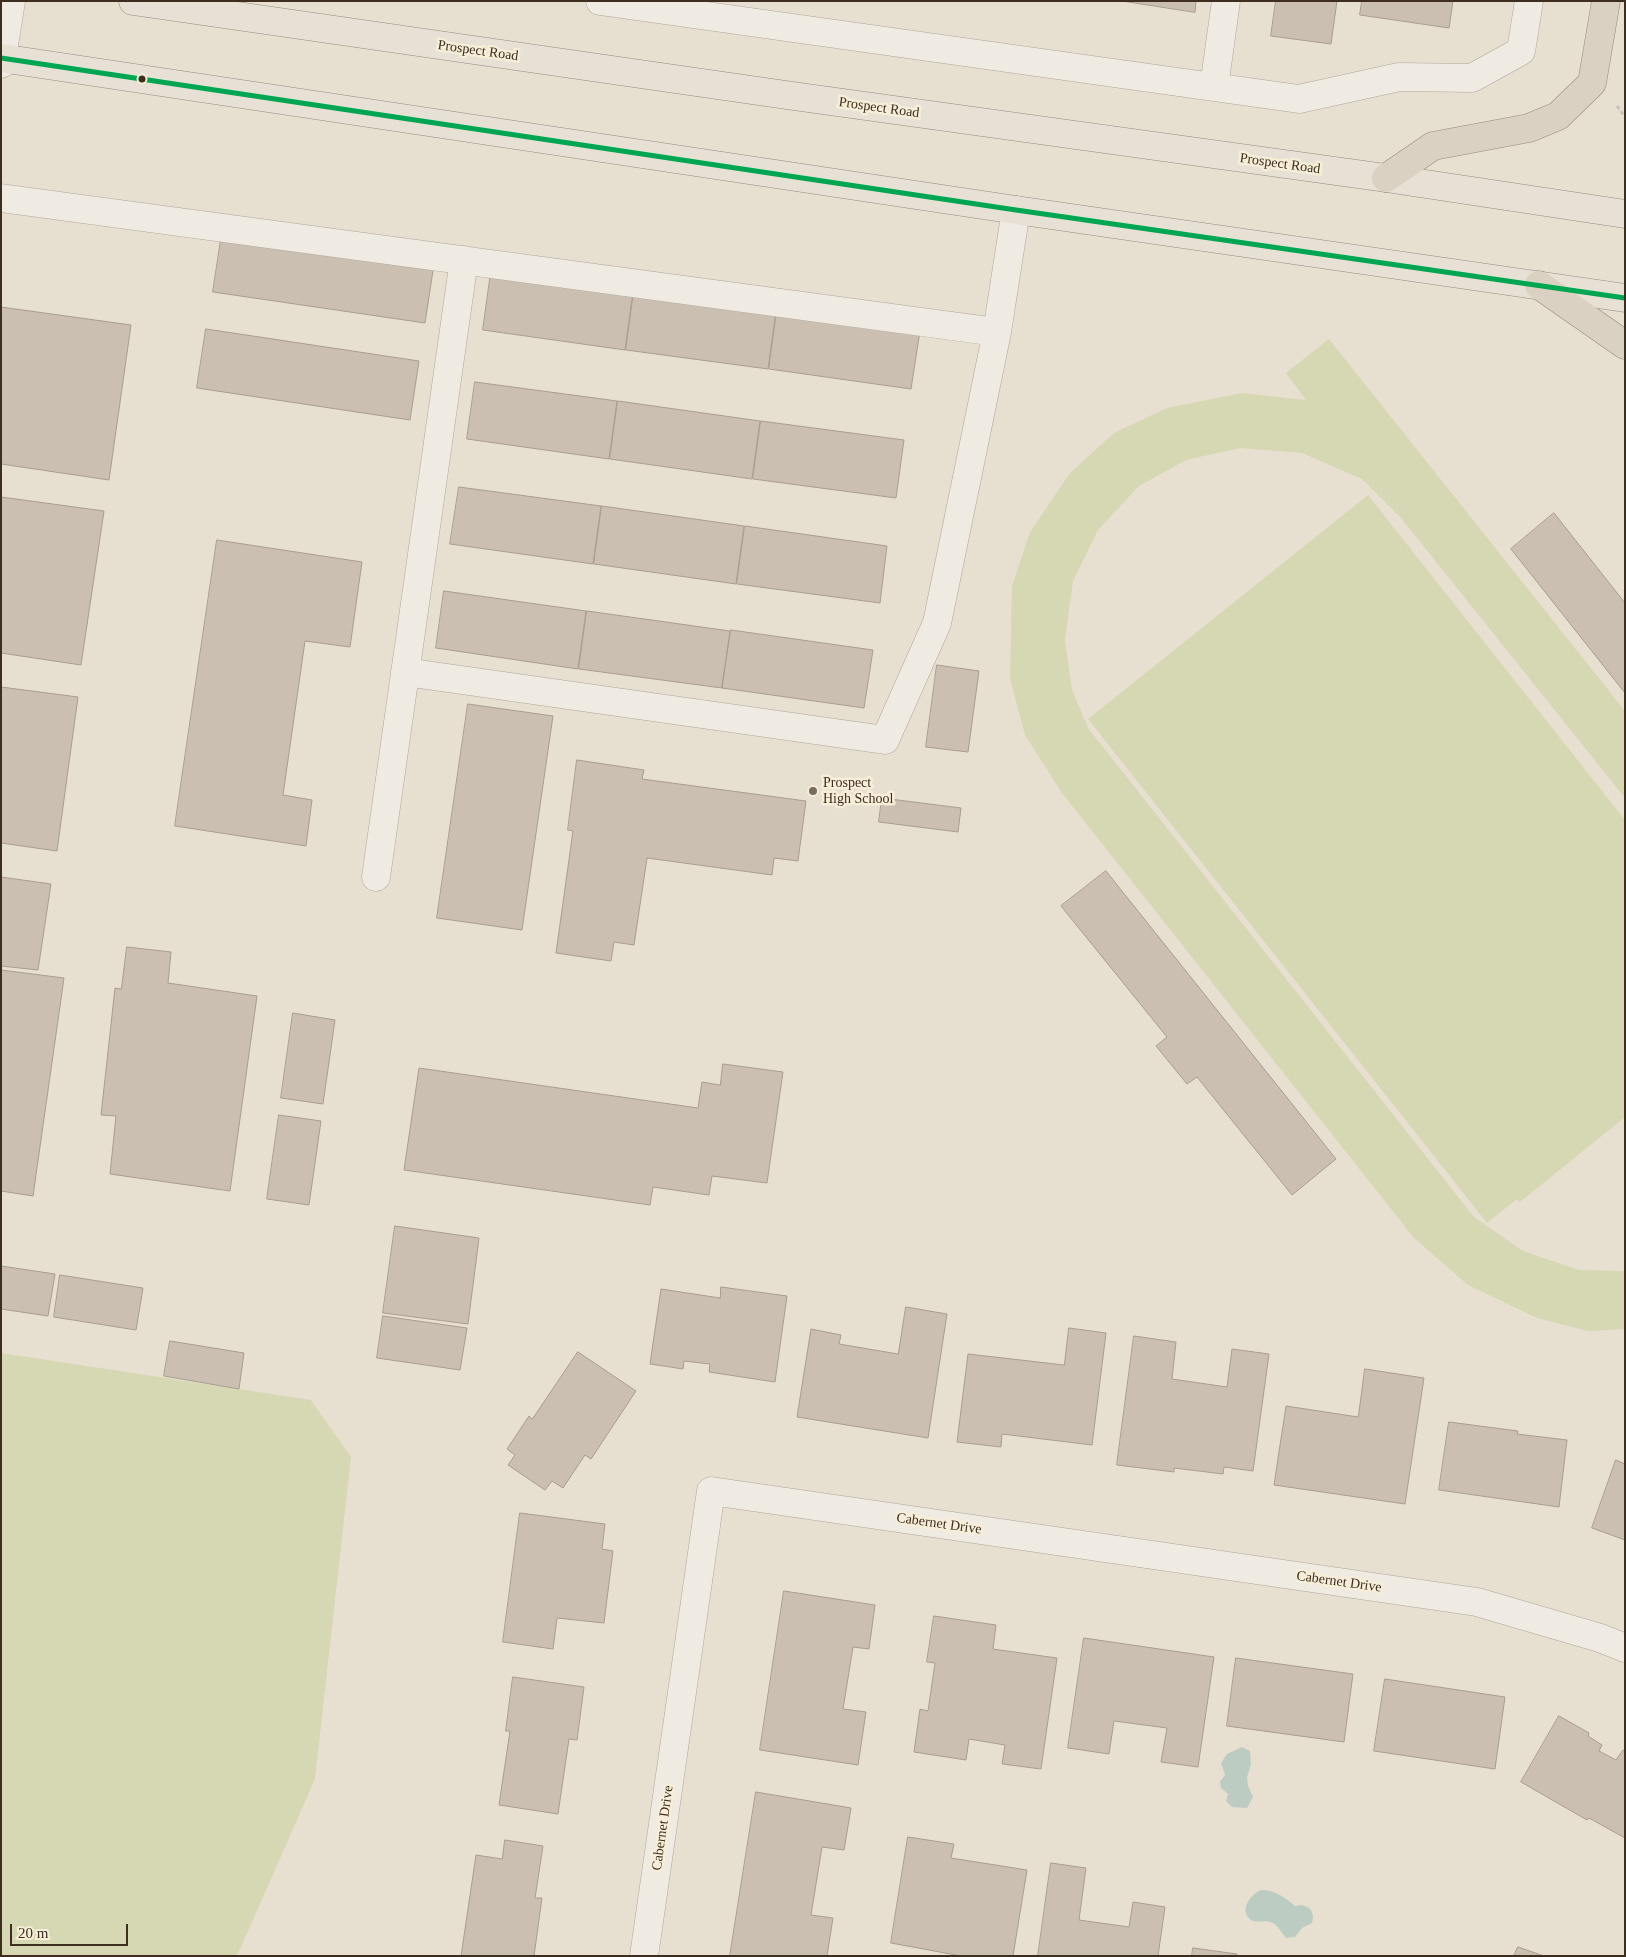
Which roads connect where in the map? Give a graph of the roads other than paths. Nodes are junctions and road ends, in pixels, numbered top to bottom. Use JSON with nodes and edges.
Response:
{"nodes":[{"id":1,"x":10,"y":1,"type":"edge"},
{"id":2,"x":133,"y":1,"type":"edge"},
{"id":3,"x":600,"y":1,"type":"edge"},
{"id":4,"x":1226,"y":1,"type":"edge"},
{"id":5,"x":1529,"y":1,"type":"edge"},
{"id":6,"x":1606,"y":1,"type":"edge"},
{"id":7,"x":2,"y":60,"type":"edge"},
{"id":8,"x":1214,"y":87,"type":"junction"},
{"id":9,"x":1386,"y":178,"type":"junction"},
{"id":10,"x":1,"y":198,"type":"edge"},
{"id":11,"x":1016,"y":210,"type":"junction"},
{"id":12,"x":1625,"y":214,"type":"edge"},
{"id":13,"x":464,"y":260,"type":"junction"},
{"id":14,"x":1539,"y":285,"type":"junction"},
{"id":15,"x":1625,"y":298,"type":"edge"},
{"id":16,"x":997,"y":332,"type":"junction"},
{"id":17,"x":1625,"y":345,"type":"edge"},
{"id":18,"x":405,"y":672,"type":"junction"},
{"id":19,"x":376,"y":877,"type":"dead end"},
{"id":20,"x":1625,"y":1648,"type":"edge"},
{"id":21,"x":644,"y":1956,"type":"edge"}],
"edges":[{"from":1,"to":7,"type":"street"},
{"from":2,"to":9,"type":"main road","name":"Prospect Road"},
{"from":3,"to":8,"type":"street"},
{"from":4,"to":8,"type":"street"},
{"from":5,"to":8,"type":"street"},
{"from":6,"to":9,"type":"highway"},
{"from":7,"to":11,"type":"main road"},
{"from":9,"to":12,"type":"main road","name":"Prospect Road"},
{"from":10,"to":13,"type":"street"},
{"from":11,"to":14,"type":"main road"},
{"from":11,"to":16,"type":"street"},
{"from":13,"to":16,"type":"street"},
{"from":13,"to":18,"type":"street"},
{"from":14,"to":15,"type":"main road"},
{"from":14,"to":17,"type":"highway"},
{"from":16,"to":18,"type":"street"},
{"from":18,"to":19,"type":"street"},
{"from":20,"to":21,"type":"street","name":"Cabernet Drive"}]}
